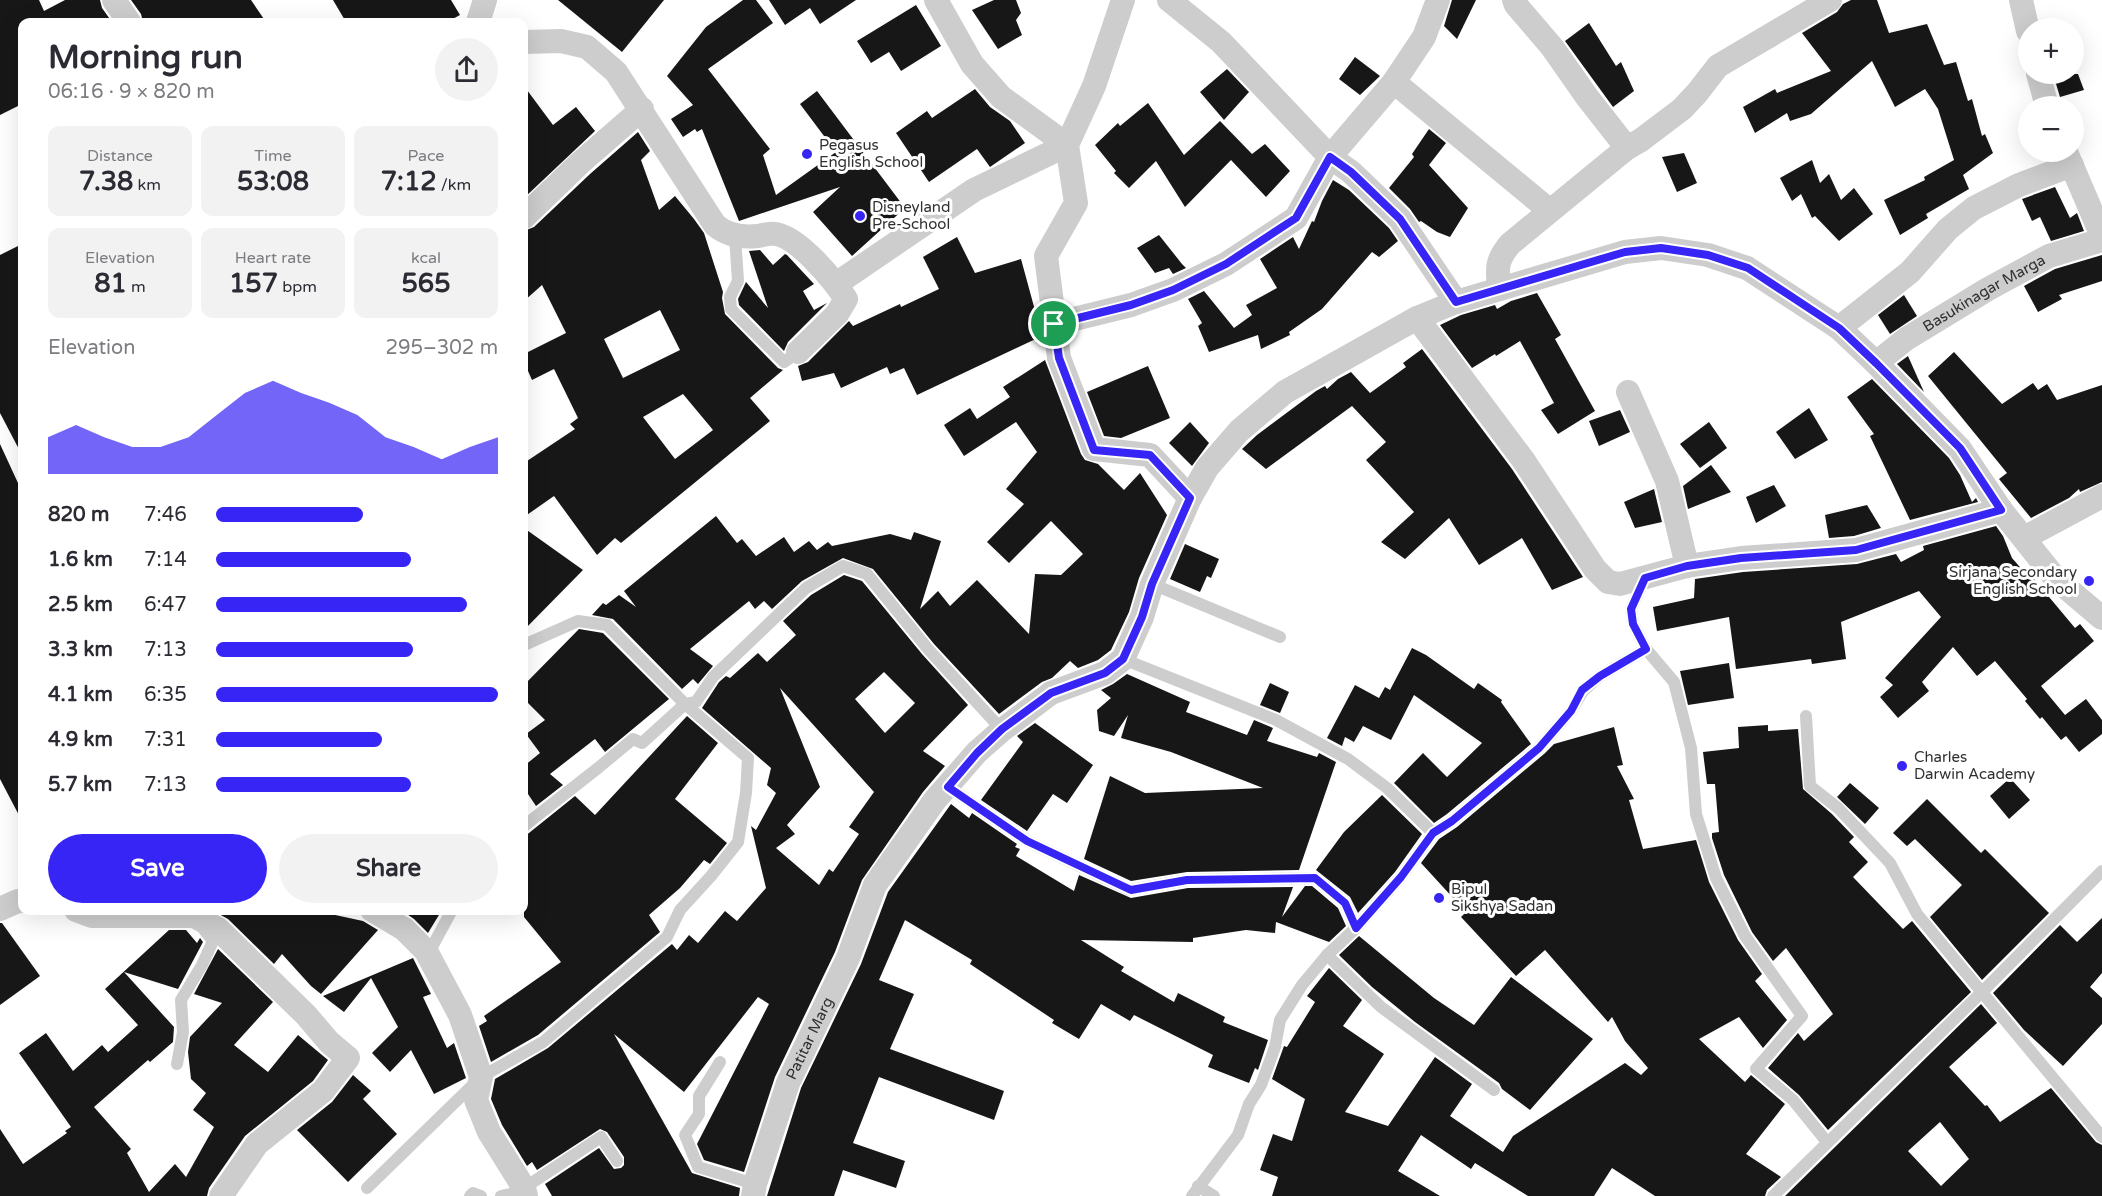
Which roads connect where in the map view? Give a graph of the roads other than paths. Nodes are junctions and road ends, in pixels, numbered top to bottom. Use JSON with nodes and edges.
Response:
{"nodes":[{"id":1,"x":114,"y":0,"type":"edge"},
{"id":2,"x":485,"y":0,"type":"edge"},
{"id":3,"x":936,"y":0,"type":"edge"},
{"id":4,"x":1169,"y":0,"type":"edge"},
{"id":5,"x":1438,"y":0,"type":"edge"},
{"id":6,"x":1514,"y":0,"type":"edge"},
{"id":7,"x":1830,"y":0,"type":"edge"},
{"id":8,"x":2021,"y":0,"type":"edge"},
{"id":9,"x":1121,"y":1,"type":"edge"},
{"id":10,"x":126,"y":18,"type":"edge"},
{"id":11,"x":479,"y":18,"type":"edge"},
{"id":12,"x":2025,"y":18,"type":"edge"},
{"id":13,"x":528,"y":42,"type":"edge"},
{"id":14,"x":1394,"y":82,"type":"junction"},
{"id":15,"x":642,"y":109,"type":"junction"},
{"id":16,"x":1067,"y":145,"type":"junction"},
{"id":17,"x":1627,"y":148,"type":"junction"},
{"id":18,"x":1330,"y":157,"type":"junction"},
{"id":19,"x":2062,"y":162,"type":"edge"},
{"id":20,"x":2071,"y":162,"type":"edge"},
{"id":21,"x":1549,"y":210,"type":"junction"},
{"id":22,"x":528,"y":213,"type":"edge"},
{"id":23,"x":735,"y":236,"type":"junction"},
{"id":24,"x":2102,"y":238,"type":"edge"},
{"id":25,"x":836,"y":284,"type":"junction"},
{"id":26,"x":1499,"y":289,"type":"junction"},
{"id":27,"x":1456,"y":302,"type":"junction"},
{"id":28,"x":1417,"y":318,"type":"junction"},
{"id":29,"x":1054,"y":324,"type":"junction"},
{"id":30,"x":1839,"y":328,"type":"junction"},
{"id":31,"x":798,"y":352,"type":"joint"},
{"id":32,"x":1876,"y":363,"type":"junction"},
{"id":33,"x":1628,"y":392,"type":"dead end"},
{"id":34,"x":2102,"y":496,"type":"edge"},
{"id":35,"x":1190,"y":498,"type":"junction"},
{"id":36,"x":2001,"y":510,"type":"junction"},
{"id":37,"x":2024,"y":538,"type":"junction"},
{"id":38,"x":1687,"y":566,"type":"junction"},
{"id":39,"x":1645,"y":578,"type":"junction"},
{"id":40,"x":1152,"y":584,"type":"junction"},
{"id":41,"x":2102,"y":618,"type":"edge"},
{"id":42,"x":1280,"y":637,"type":"dead end"},
{"id":43,"x":528,"y":643,"type":"edge"},
{"id":44,"x":1646,"y":649,"type":"junction"},
{"id":45,"x":1123,"y":659,"type":"junction"},
{"id":46,"x":685,"y":704,"type":"junction"},
{"id":47,"x":1806,"y":716,"type":"dead end"},
{"id":48,"x":1002,"y":729,"type":"junction"},
{"id":49,"x":948,"y":787,"type":"junction"},
{"id":50,"x":528,"y":823,"type":"edge"},
{"id":51,"x":1433,"y":833,"type":"junction"},
{"id":52,"x":2102,"y":871,"type":"edge"},
{"id":53,"x":18,"y":901,"type":"edge"},
{"id":54,"x":0,"y":909,"type":"edge"},
{"id":55,"x":89,"y":915,"type":"edge"},
{"id":56,"x":127,"y":915,"type":"edge"},
{"id":57,"x":198,"y":915,"type":"edge"},
{"id":58,"x":200,"y":915,"type":"edge"},
{"id":59,"x":381,"y":915,"type":"edge"},
{"id":60,"x":449,"y":915,"type":"edge"},
{"id":61,"x":404,"y":928,"type":"junction"},
{"id":62,"x":1356,"y":928,"type":"junction"},
{"id":63,"x":1327,"y":955,"type":"junction"},
{"id":64,"x":1982,"y":992,"type":"junction"},
{"id":65,"x":720,"y":1062,"type":"dead end"},
{"id":66,"x":177,"y":1064,"type":"dead end"},
{"id":67,"x":481,"y":1077,"type":"junction"},
{"id":68,"x":1494,"y":1090,"type":"dead end"},
{"id":69,"x":2102,"y":1137,"type":"edge"},
{"id":70,"x":1827,"y":1142,"type":"junction"},
{"id":71,"x":617,"y":1161,"type":"dead end"},
{"id":72,"x":367,"y":1188,"type":"dead end"},
{"id":73,"x":754,"y":1190,"type":"edge"},
{"id":74,"x":1195,"y":1191,"type":"edge"},
{"id":75,"x":519,"y":1193,"type":"edge"},
{"id":76,"x":222,"y":1196,"type":"edge"},
{"id":77,"x":470,"y":1196,"type":"edge"},
{"id":78,"x":481,"y":1196,"type":"edge"},
{"id":79,"x":1214,"y":1196,"type":"edge"},
{"id":80,"x":1773,"y":1196,"type":"edge"}],
"edges":[{"from":1,"to":10,"type":"street"},
{"from":2,"to":11,"type":"street"},
{"from":3,"to":16,"type":"street"},
{"from":4,"to":18,"type":"street"},
{"from":5,"to":14,"type":"street"},
{"from":6,"to":17,"type":"street"},
{"from":7,"to":17,"type":"street"},
{"from":8,"to":12,"type":"street"},
{"from":9,"to":16,"type":"street"},
{"from":13,"to":15,"type":"street"},
{"from":14,"to":18,"type":"street"},
{"from":14,"to":21,"type":"street"},
{"from":15,"to":22,"type":"street"},
{"from":15,"to":23,"type":"street"},
{"from":16,"to":25,"type":"street"},
{"from":16,"to":29,"type":"street"},
{"from":17,"to":21,"type":"street"},
{"from":18,"to":27,"type":"street"},
{"from":18,"to":29,"type":"street"},
{"from":19,"to":30,"type":"street"},
{"from":20,"to":24,"type":"street"},
{"from":21,"to":26,"type":"street"},
{"from":23,"to":25,"type":"street"},
{"from":23,"to":31,"type":"lane"},
{"from":24,"to":32,"type":"street","name":"Basukinagar Marga"},
{"from":25,"to":31,"type":"street"},
{"from":26,"to":27,"type":"street"},
{"from":26,"to":30,"type":"street"},
{"from":27,"to":28,"type":"street"},
{"from":28,"to":35,"type":"street"},
{"from":28,"to":39,"type":"street"},
{"from":29,"to":35,"type":"street"},
{"from":30,"to":32,"type":"street"},
{"from":32,"to":36,"type":"street"},
{"from":33,"to":38,"type":"street"},
{"from":34,"to":37,"type":"street"},
{"from":35,"to":40,"type":"street"},
{"from":36,"to":37,"type":"street"},
{"from":36,"to":38,"type":"street"},
{"from":37,"to":41,"type":"street"},
{"from":38,"to":39,"type":"street"},
{"from":39,"to":44,"type":"lane"},
{"from":40,"to":42,"type":"lane"},
{"from":40,"to":45,"type":"street"},
{"from":43,"to":46,"type":"lane"},
{"from":44,"to":51,"type":"lane"},
{"from":44,"to":70,"type":"lane"},
{"from":45,"to":48,"type":"street","name":"Patitar Marg"},
{"from":45,"to":51,"type":"lane"},
{"from":46,"to":48,"type":"lane"},
{"from":46,"to":50,"type":"lane"},
{"from":46,"to":67,"type":"lane"},
{"from":47,"to":64,"type":"lane"},
{"from":48,"to":49,"type":"street","name":"Patitar Marg"},
{"from":49,"to":62,"type":"lane"},
{"from":49,"to":73,"type":"street","name":"Patitar Marg"},
{"from":51,"to":62,"type":"lane"},
{"from":52,"to":64,"type":"lane"},
{"from":53,"to":54,"type":"street"},
{"from":55,"to":56,"type":"street"},
{"from":57,"to":66,"type":"lane"},
{"from":58,"to":76,"type":"street"},
{"from":59,"to":61,"type":"street"},
{"from":60,"to":61,"type":"lane"},
{"from":61,"to":67,"type":"street"},
{"from":62,"to":63,"type":"lane"},
{"from":63,"to":68,"type":"lane"},
{"from":63,"to":74,"type":"lane"},
{"from":64,"to":69,"type":"lane"},
{"from":64,"to":70,"type":"lane"},
{"from":65,"to":73,"type":"lane"},
{"from":67,"to":72,"type":"lane"},
{"from":67,"to":75,"type":"street"},
{"from":70,"to":80,"type":"lane"},
{"from":71,"to":75,"type":"lane"},
{"from":74,"to":79,"type":"lane"},
{"from":77,"to":78,"type":"lane"}]}
